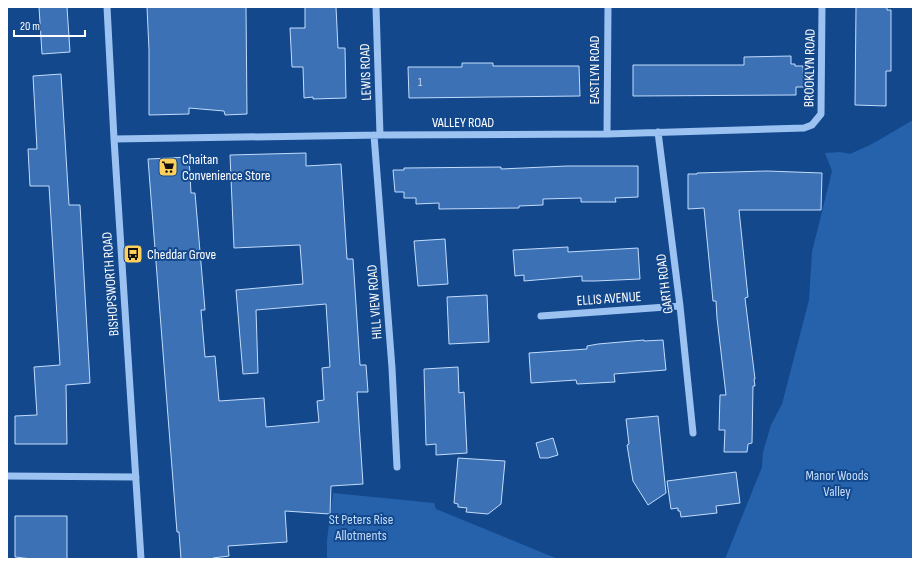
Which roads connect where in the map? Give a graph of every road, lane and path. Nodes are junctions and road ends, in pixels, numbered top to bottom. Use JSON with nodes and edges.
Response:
{"nodes":[{"id":1,"x":107,"y":7,"type":"edge"},
{"id":2,"x":376,"y":7,"type":"edge"},
{"id":3,"x":608,"y":7,"type":"edge"},
{"id":4,"x":822,"y":7,"type":"edge"},
{"id":5,"x":812,"y":125,"type":"joint"},
{"id":6,"x":658,"y":132,"type":"junction"},
{"id":7,"x":607,"y":134,"type":"junction"},
{"id":8,"x":377,"y":135,"type":"junction"},
{"id":9,"x":114,"y":139,"type":"junction"},
{"id":10,"x":680,"y":306,"type":"junction"},
{"id":11,"x":541,"y":316,"type":"dead end"},
{"id":12,"x":693,"y":433,"type":"dead end"},
{"id":13,"x":397,"y":467,"type":"dead end"},
{"id":14,"x":7,"y":476,"type":"edge"},
{"id":15,"x":136,"y":477,"type":"junction"},
{"id":16,"x":141,"y":559,"type":"edge"}],
"edges":[{"from":1,"to":9,"type":"street","name":"BISHOPSWORTH ROAD"},
{"from":2,"to":8,"type":"street","name":"LEWIS ROAD"},
{"from":3,"to":7,"type":"street","name":"EASTLYN ROAD"},
{"from":4,"to":5,"type":"street","name":"BROOKLYN ROAD"},
{"from":5,"to":6,"type":"street","name":"VALLEY ROAD"},
{"from":6,"to":7,"type":"street","name":"VALLEY ROAD"},
{"from":6,"to":10,"type":"street","name":"GARTH ROAD"},
{"from":7,"to":8,"type":"street","name":"VALLEY ROAD"},
{"from":8,"to":9,"type":"street","name":"VALLEY ROAD"},
{"from":8,"to":13,"type":"street","name":"HILL VIEW ROAD"},
{"from":9,"to":15,"type":"street","name":"BISHOPSWORTH ROAD"},
{"from":10,"to":11,"type":"street","name":"ELLIS AVENUE"},
{"from":10,"to":12,"type":"street","name":"GARTH ROAD"},
{"from":14,"to":15,"type":"street"},
{"from":15,"to":16,"type":"street","name":"BISHOPSWORTH ROAD"}]}
